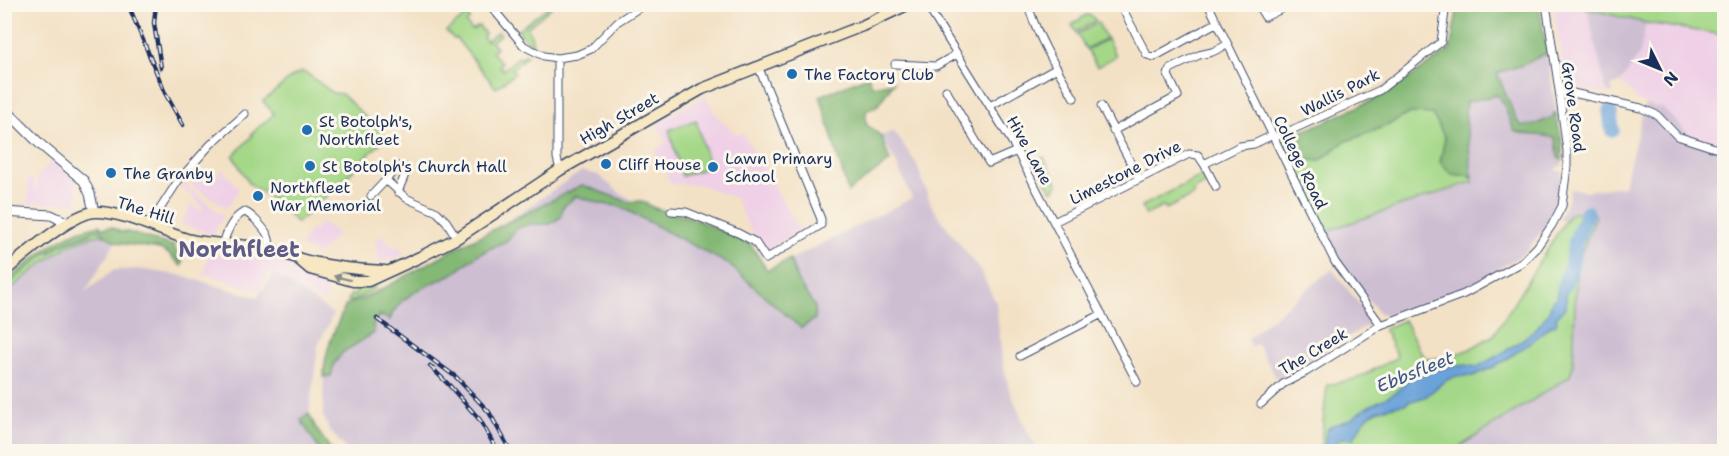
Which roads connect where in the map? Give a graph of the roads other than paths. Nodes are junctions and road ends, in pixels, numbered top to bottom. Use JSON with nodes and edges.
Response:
{"nodes":[{"id":1,"x":489,"y":4,"type":"edge"},
{"id":2,"x":645,"y":4,"type":"edge"},
{"id":3,"x":909,"y":4,"type":"edge"},
{"id":4,"x":926,"y":4,"type":"edge"},
{"id":5,"x":1120,"y":4,"type":"edge"},
{"id":6,"x":1208,"y":4,"type":"edge"},
{"id":7,"x":1257,"y":4,"type":"edge"},
{"id":8,"x":1292,"y":4,"type":"edge"},
{"id":9,"x":1446,"y":4,"type":"edge"},
{"id":10,"x":1546,"y":4,"type":"edge"},
{"id":11,"x":1034,"y":6,"type":"edge"},
{"id":12,"x":1216,"y":23,"type":"junction"},
{"id":13,"x":1227,"y":45,"type":"junction"},
{"id":14,"x":957,"y":54,"type":"junction"},
{"id":15,"x":557,"y":58,"type":"junction"},
{"id":16,"x":895,"y":64,"type":"dead end"},
{"id":17,"x":758,"y":66,"type":"junction"},
{"id":18,"x":1057,"y":69,"type":"junction"},
{"id":19,"x":946,"y":90,"type":"dead end"},
{"id":20,"x":1559,"y":90,"type":"junction"},
{"id":21,"x":1074,"y":98,"type":"dead end"},
{"id":22,"x":990,"y":106,"type":"junction"},
{"id":23,"x":1101,"y":106,"type":"dead end"},
{"id":24,"x":4,"y":108,"type":"edge"},
{"id":25,"x":245,"y":114,"type":"dead end"},
{"id":26,"x":1113,"y":131,"type":"junction"},
{"id":27,"x":1273,"y":137,"type":"junction"},
{"id":28,"x":1725,"y":151,"type":"edge"},
{"id":29,"x":1017,"y":152,"type":"junction"},
{"id":30,"x":1204,"y":164,"type":"junction"},
{"id":31,"x":560,"y":170,"type":"junction"},
{"id":32,"x":1139,"y":179,"type":"junction"},
{"id":33,"x":386,"y":180,"type":"junction"},
{"id":34,"x":1216,"y":187,"type":"dead end"},
{"id":35,"x":398,"y":192,"type":"junction"},
{"id":36,"x":371,"y":196,"type":"dead end"},
{"id":37,"x":671,"y":211,"type":"dead end"},
{"id":38,"x":4,"y":212,"type":"edge"},
{"id":39,"x":94,"y":212,"type":"junction"},
{"id":40,"x":45,"y":215,"type":"junction"},
{"id":41,"x":1054,"y":222,"type":"junction"},
{"id":42,"x":68,"y":223,"type":"junction"},
{"id":43,"x":148,"y":226,"type":"junction"},
{"id":44,"x":55,"y":232,"type":"junction"},
{"id":45,"x":457,"y":238,"type":"junction"},
{"id":46,"x":223,"y":245,"type":"junction"},
{"id":47,"x":269,"y":249,"type":"junction"},
{"id":48,"x":297,"y":258,"type":"junction"},
{"id":49,"x":355,"y":269,"type":"joint"},
{"id":50,"x":390,"y":271,"type":"junction"},
{"id":51,"x":4,"y":272,"type":"edge"},
{"id":52,"x":1101,"y":314,"type":"junction"},
{"id":53,"x":1381,"y":325,"type":"junction"},
{"id":54,"x":1020,"y":356,"type":"dead end"},
{"id":55,"x":1137,"y":382,"type":"dead end"},
{"id":56,"x":1261,"y":404,"type":"dead end"}],
"edges":[{"from":1,"to":15,"type":"street"},
{"from":2,"to":15,"type":"street"},
{"from":3,"to":17,"type":"main road","name":"High Street"},
{"from":4,"to":14,"type":"street","name":"Hive Lane"},
{"from":5,"to":12,"type":"street"},
{"from":6,"to":12,"type":"street","name":"College Road"},
{"from":7,"to":8,"type":"street"},
{"from":9,"to":27,"type":"street","name":"Wallis Park"},
{"from":10,"to":20,"type":"street","name":"Grove Road"},
{"from":11,"to":18,"type":"street"},
{"from":12,"to":13,"type":"street","name":"College Road"},
{"from":13,"to":26,"type":"street"},
{"from":13,"to":27,"type":"street","name":"College Road"},
{"from":14,"to":16,"type":"street"},
{"from":14,"to":22,"type":"street","name":"Hive Lane"},
{"from":15,"to":31,"type":"street"},
{"from":17,"to":31,"type":"main road","name":"High Street"},
{"from":17,"to":37,"type":"street"},
{"from":18,"to":21,"type":"street"},
{"from":18,"to":22,"type":"street"},
{"from":19,"to":29,"type":"street"},
{"from":20,"to":28,"type":"street"},
{"from":20,"to":53,"type":"street","name":"Grove Road"},
{"from":22,"to":29,"type":"street","name":"Hive Lane"},
{"from":23,"to":26,"type":"street"},
{"from":24,"to":39,"type":"street"},
{"from":25,"to":43,"type":"street"},
{"from":26,"to":32,"type":"street"},
{"from":27,"to":30,"type":"street","name":"Wallis Park"},
{"from":27,"to":53,"type":"street","name":"College Road"},
{"from":29,"to":41,"type":"street","name":"Hive Lane"},
{"from":30,"to":32,"type":"street","name":"Limestone Drive"},
{"from":30,"to":34,"type":"street"},
{"from":31,"to":45,"type":"main road","name":"High Street"},
{"from":32,"to":41,"type":"street","name":"Limestone Drive"},
{"from":33,"to":35,"type":"street"},
{"from":33,"to":35,"type":"street"},
{"from":33,"to":36,"type":"street"},
{"from":35,"to":45,"type":"street"},
{"from":38,"to":40,"type":"street"},
{"from":39,"to":42,"type":"main road"},
{"from":39,"to":43,"type":"main road","name":"The Hill"},
{"from":40,"to":42,"type":"street"},
{"from":40,"to":44,"type":"street"},
{"from":41,"to":52,"type":"street","name":"Hive Lane"},
{"from":42,"to":44,"type":"main road"},
{"from":43,"to":46,"type":"main road","name":"The Hill"},
{"from":44,"to":51,"type":"main road"},
{"from":45,"to":50,"type":"main road","name":"High Street"},
{"from":46,"to":47,"type":"main road","name":"The Hill"},
{"from":46,"to":47,"type":"street"},
{"from":47,"to":48,"type":"main road","name":"The Hill"},
{"from":48,"to":49,"type":"main road","name":"The Hill"},
{"from":50,"to":48,"type":"main road","one_way":true},
{"from":49,"to":50,"type":"main road","name":"High Street"},
{"from":52,"to":54,"type":"street"},
{"from":52,"to":55,"type":"street","name":"Hive Lane"},
{"from":53,"to":56,"type":"street","name":"The Creek"}]}
